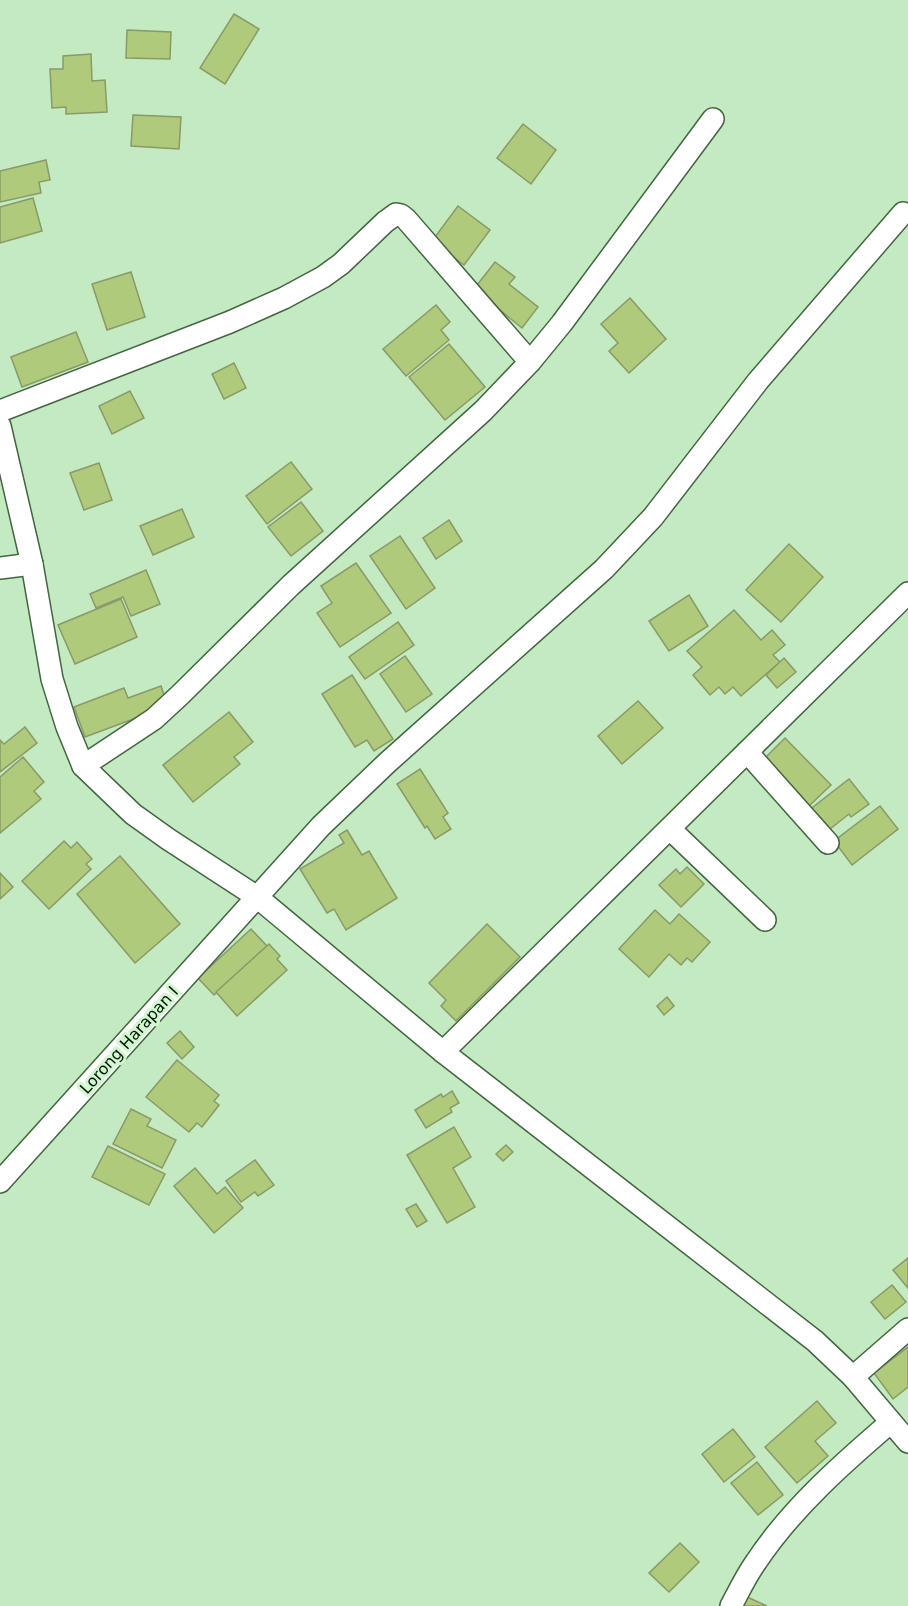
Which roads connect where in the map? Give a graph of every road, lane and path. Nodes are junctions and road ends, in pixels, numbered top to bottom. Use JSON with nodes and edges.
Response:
{"nodes":[{"id":1,"x":713,"y":119,"type":"dead end"},
{"id":2,"x":903,"y":213,"type":"dead end"},
{"id":3,"x":530,"y":362,"type":"junction"},
{"id":4,"x":0,"y":411,"type":"edge"},
{"id":5,"x":0,"y":426,"type":"edge"},
{"id":6,"x":32,"y":564,"type":"junction"},
{"id":7,"x":0,"y":568,"type":"edge"},
{"id":8,"x":908,"y":593,"type":"edge"},
{"id":9,"x":747,"y":752,"type":"junction"},
{"id":10,"x":83,"y":766,"type":"junction"},
{"id":11,"x":670,"y":829,"type":"junction"},
{"id":12,"x":828,"y":843,"type":"dead end"},
{"id":13,"x":257,"y":897,"type":"junction"},
{"id":14,"x":765,"y":920,"type":"dead end"},
{"id":15,"x":443,"y":1052,"type":"junction"},
{"id":16,"x":0,"y":1182,"type":"edge"},
{"id":17,"x":908,"y":1329,"type":"edge"},
{"id":18,"x":853,"y":1377,"type":"junction"},
{"id":19,"x":891,"y":1422,"type":"junction"},
{"id":20,"x":908,"y":1442,"type":"edge"},
{"id":21,"x":731,"y":1606,"type":"edge"}],
"edges":[{"from":1,"to":3,"type":"street"},
{"from":2,"to":13,"type":"street","name":"Lorong Harapan I"},
{"from":3,"to":4,"type":"street"},
{"from":3,"to":10,"type":"street"},
{"from":5,"to":6,"type":"street"},
{"from":6,"to":7,"type":"street"},
{"from":6,"to":10,"type":"street"},
{"from":8,"to":9,"type":"street"},
{"from":9,"to":11,"type":"street"},
{"from":9,"to":12,"type":"street"},
{"from":10,"to":13,"type":"street"},
{"from":11,"to":14,"type":"street"},
{"from":11,"to":15,"type":"street"},
{"from":13,"to":15,"type":"street"},
{"from":13,"to":16,"type":"street","name":"Lorong Harapan I"},
{"from":15,"to":18,"type":"street"},
{"from":17,"to":18,"type":"street"},
{"from":18,"to":19,"type":"street"},
{"from":19,"to":20,"type":"street"},
{"from":19,"to":21,"type":"street"}]}
